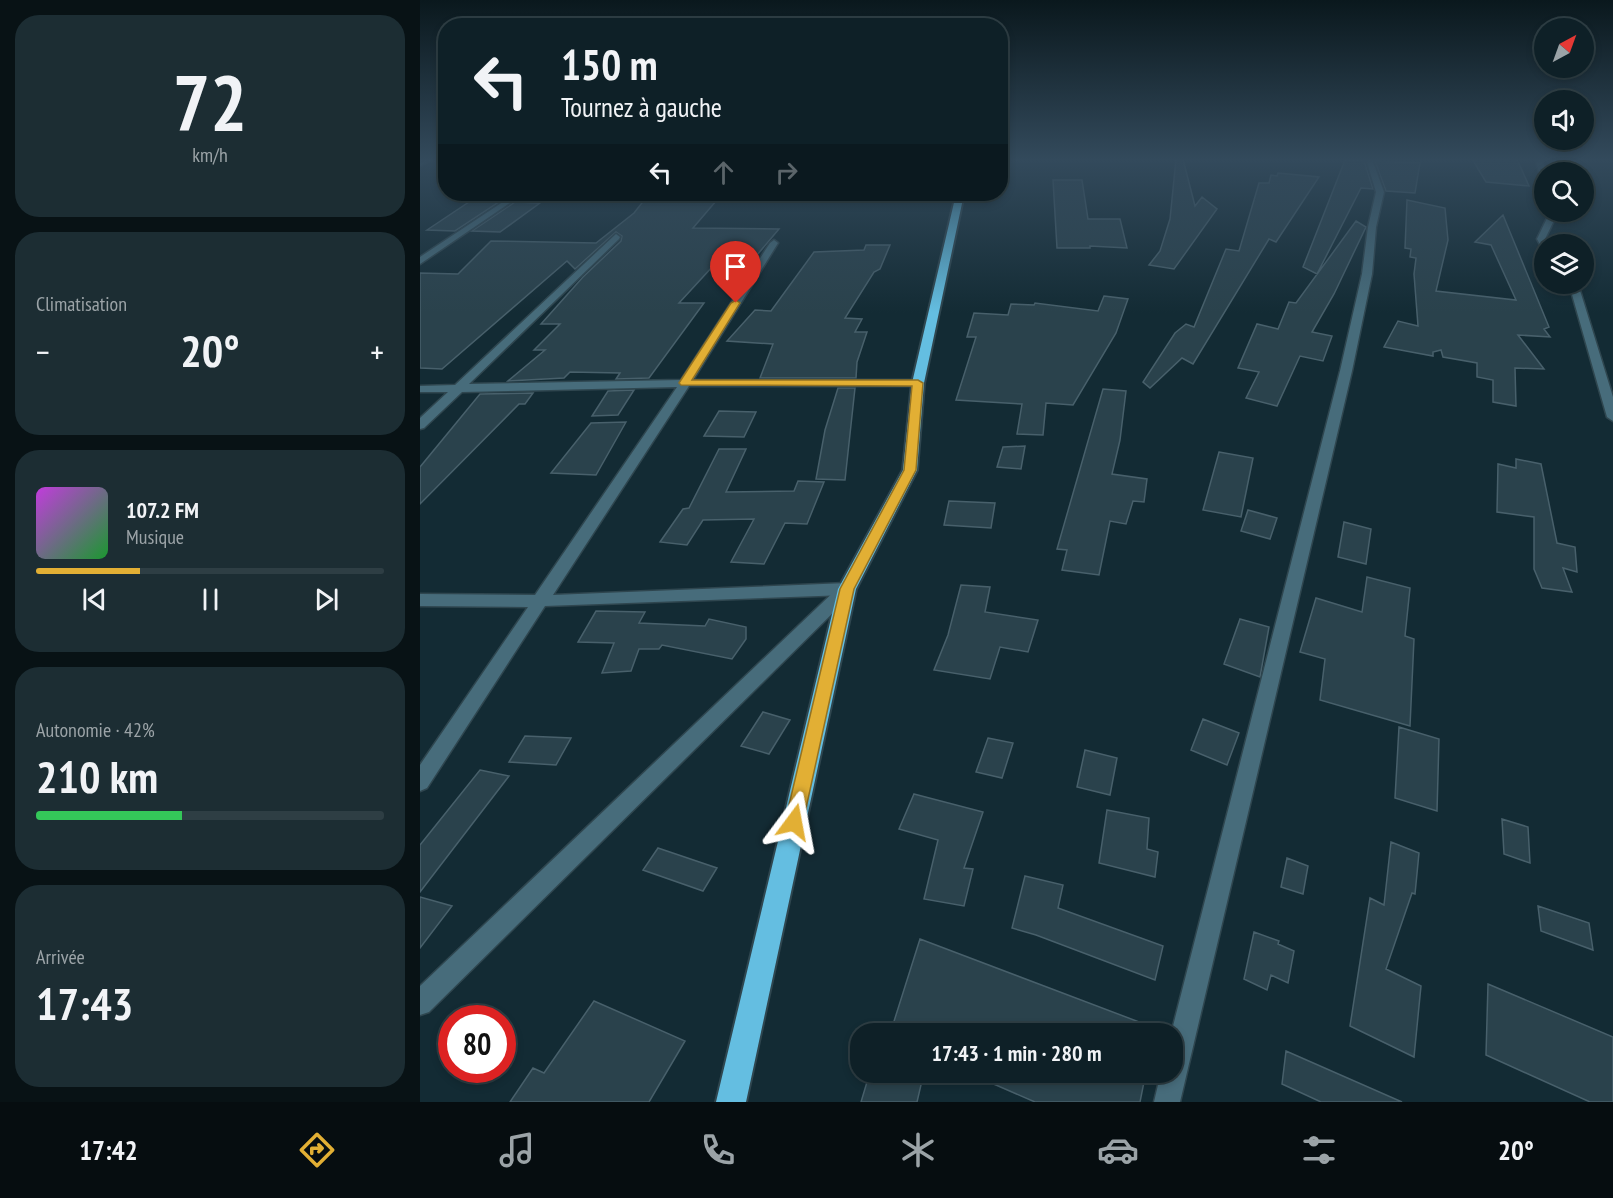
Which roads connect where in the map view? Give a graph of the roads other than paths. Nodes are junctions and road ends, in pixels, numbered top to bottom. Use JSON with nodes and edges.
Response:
{"nodes":[{"id":1,"x":495,"y":210,"type":"edge"},
{"id":2,"x":956,"y":210,"type":"edge"},
{"id":3,"x":1376,"y":210,"type":"edge"},
{"id":4,"x":616,"y":237,"type":"dead end"},
{"id":5,"x":774,"y":243,"type":"dead end"},
{"id":6,"x":420,"y":261,"type":"edge"},
{"id":7,"x":1576,"y":294,"type":"edge"},
{"id":8,"x":685,"y":383,"type":"junction"},
{"id":9,"x":918,"y":383,"type":"junction"},
{"id":10,"x":420,"y":389,"type":"edge"},
{"id":11,"x":457,"y":390,"type":"junction"},
{"id":12,"x":1613,"y":417,"type":"edge"},
{"id":13,"x":420,"y":425,"type":"edge"},
{"id":14,"x":847,"y":589,"type":"junction"},
{"id":15,"x":420,"y":600,"type":"edge"},
{"id":16,"x":539,"y":600,"type":"junction"},
{"id":17,"x":420,"y":782,"type":"edge"},
{"id":18,"x":420,"y":1003,"type":"edge"},
{"id":19,"x":731,"y":1102,"type":"edge"},
{"id":20,"x":1167,"y":1102,"type":"edge"}],
"edges":[{"from":1,"to":6,"type":"street"},
{"from":2,"to":9,"type":"highway"},
{"from":3,"to":20,"type":"street"},
{"from":4,"to":11,"type":"street"},
{"from":5,"to":8,"type":"street"},
{"from":7,"to":12,"type":"street"},
{"from":8,"to":9,"type":"street"},
{"from":8,"to":11,"type":"street"},
{"from":8,"to":16,"type":"street"},
{"from":9,"to":14,"type":"highway"},
{"from":10,"to":11,"type":"street"},
{"from":11,"to":13,"type":"street"},
{"from":14,"to":16,"type":"street"},
{"from":14,"to":18,"type":"street"},
{"from":14,"to":19,"type":"highway"},
{"from":15,"to":16,"type":"street"},
{"from":16,"to":17,"type":"street"}]}
